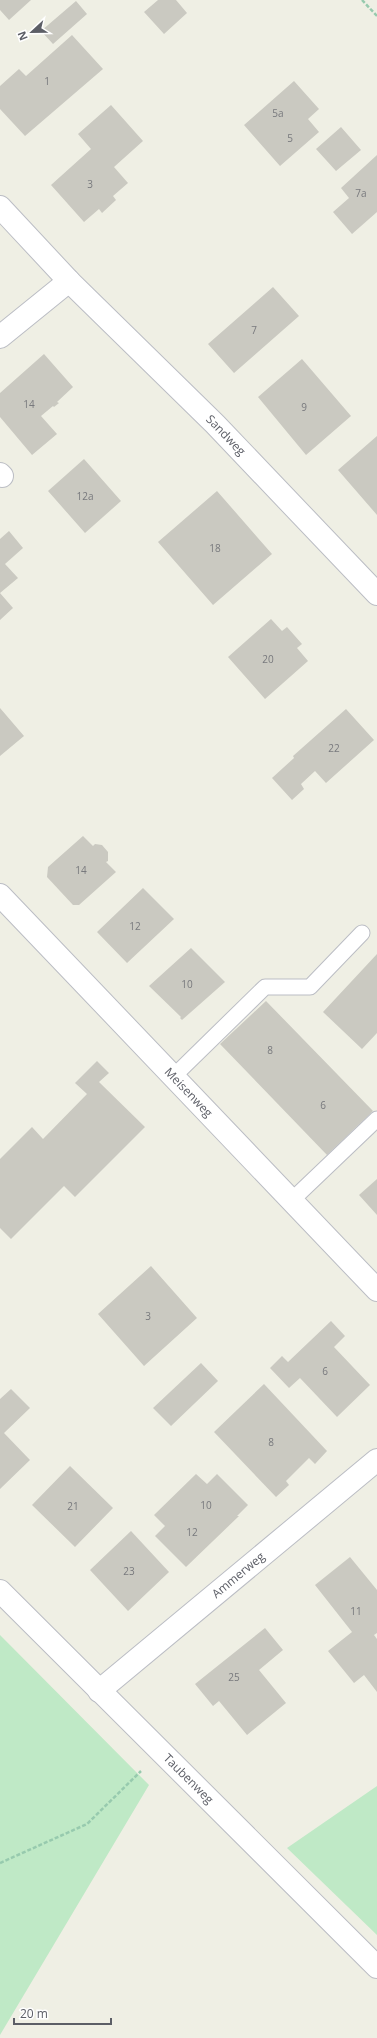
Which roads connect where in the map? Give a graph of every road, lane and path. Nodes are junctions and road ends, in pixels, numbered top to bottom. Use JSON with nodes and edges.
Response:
{"nodes":[{"id":1,"x":362,"y":0,"type":"edge"},
{"id":2,"x":377,"y":16,"type":"edge"},
{"id":3,"x":0,"y":207,"type":"edge"},
{"id":4,"x":69,"y":281,"type":"junction"},
{"id":5,"x":0,"y":337,"type":"edge"},
{"id":6,"x":377,"y":594,"type":"edge"},
{"id":7,"x":0,"y":895,"type":"edge"},
{"id":8,"x":362,"y":933,"type":"dead end"},
{"id":9,"x":173,"y":1077,"type":"junction"},
{"id":10,"x":377,"y":1119,"type":"edge"},
{"id":11,"x":292,"y":1201,"type":"junction"},
{"id":12,"x":377,"y":1290,"type":"edge"},
{"id":13,"x":377,"y":1460,"type":"edge"},
{"id":14,"x":0,"y":1591,"type":"edge"},
{"id":15,"x":100,"y":1692,"type":"junction"},
{"id":16,"x":162,"y":1751,"type":"junction"},
{"id":17,"x":0,"y":1863,"type":"edge"},
{"id":18,"x":377,"y":1967,"type":"edge"}],
"edges":[{"from":1,"to":2,"type":"path"},
{"from":3,"to":4,"type":"street","name":"Sandweg"},
{"from":4,"to":5,"type":"street"},
{"from":4,"to":6,"type":"street","name":"Sandweg"},
{"from":7,"to":9,"type":"street","name":"Meisenweg"},
{"from":8,"to":9,"type":"lane"},
{"from":9,"to":11,"type":"street","name":"Meisenweg"},
{"from":10,"to":11,"type":"lane"},
{"from":11,"to":12,"type":"street","name":"Meisenweg"},
{"from":13,"to":15,"type":"street","name":"Ammerweg"},
{"from":14,"to":15,"type":"street","name":"Taubenweg"},
{"from":15,"to":16,"type":"street","name":"Taubenweg"},
{"from":16,"to":17,"type":"path"},
{"from":16,"to":18,"type":"street","name":"Taubenweg"}]}
